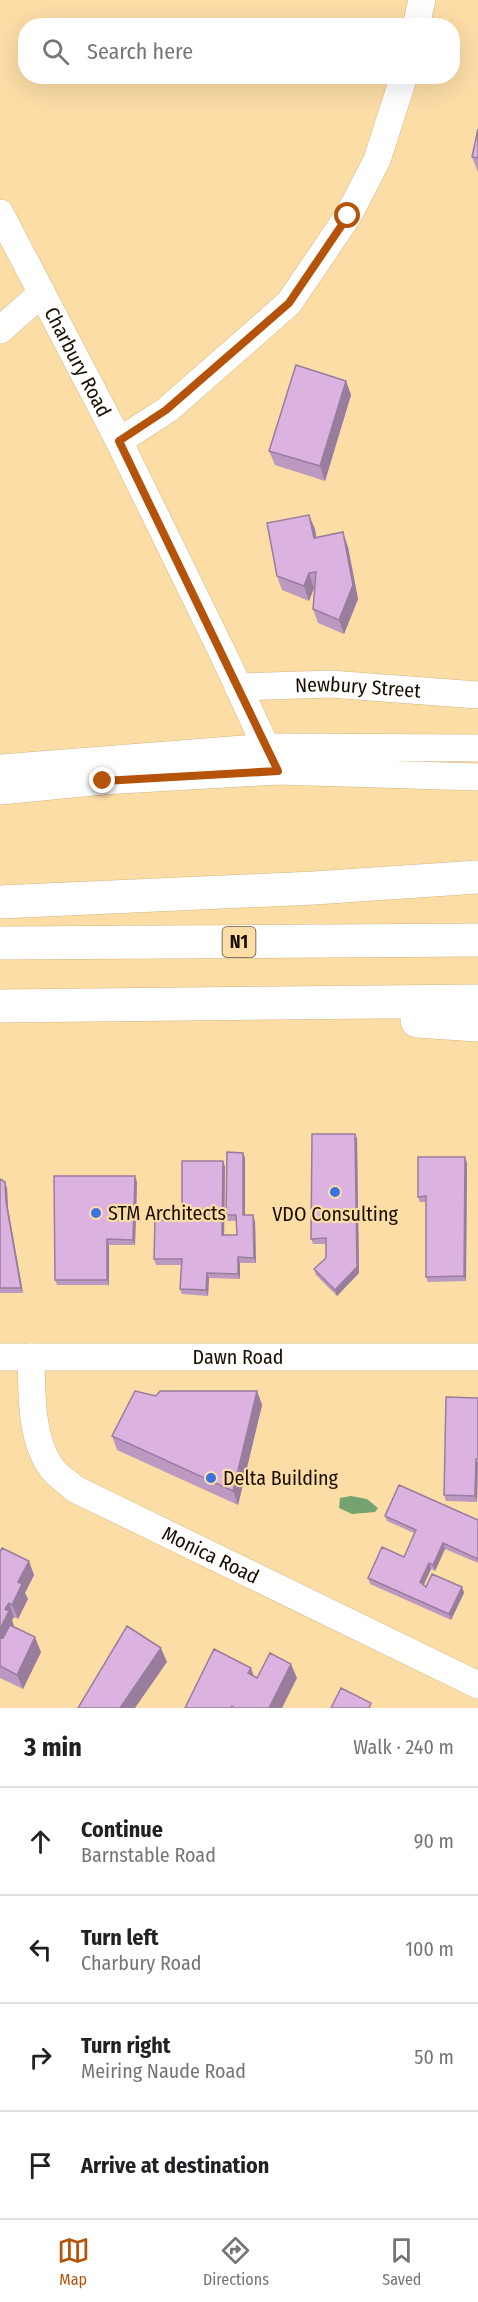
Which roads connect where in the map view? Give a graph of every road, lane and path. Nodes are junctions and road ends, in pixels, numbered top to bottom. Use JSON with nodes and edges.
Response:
{"nodes":[{"id":1,"x":422,"y":0,"type":"edge"},
{"id":2,"x":418,"y":18,"type":"edge"},
{"id":3,"x":401,"y":84,"type":"edge"},
{"id":4,"x":0,"y":213,"type":"edge"},
{"id":5,"x":42,"y":293,"type":"junction"},
{"id":6,"x":0,"y":330,"type":"edge"},
{"id":7,"x":119,"y":441,"type":"junction"},
{"id":8,"x":238,"y":687,"type":"junction"},
{"id":9,"x":478,"y":695,"type":"edge"},
{"id":10,"x":478,"y":748,"type":"edge"},
{"id":11,"x":273,"y":759,"type":"junction"},
{"id":12,"x":0,"y":768,"type":"edge"},
{"id":13,"x":478,"y":777,"type":"edge"},
{"id":14,"x":0,"y":791,"type":"edge"},
{"id":15,"x":478,"y":877,"type":"edge"},
{"id":16,"x":0,"y":902,"type":"edge"},
{"id":17,"x":478,"y":940,"type":"edge"},
{"id":18,"x":0,"y":943,"type":"edge"},
{"id":19,"x":478,"y":1001,"type":"edge"},
{"id":20,"x":0,"y":1006,"type":"edge"},
{"id":21,"x":148,"y":1006,"type":"junction"},
{"id":22,"x":478,"y":1025,"type":"edge"},
{"id":23,"x":0,"y":1357,"type":"edge"},
{"id":24,"x":31,"y":1357,"type":"junction"},
{"id":25,"x":478,"y":1357,"type":"edge"},
{"id":26,"x":478,"y":1685,"type":"edge"}],
"edges":[{"from":1,"to":2,"type":"street"},
{"from":3,"to":7,"type":"street"},
{"from":4,"to":5,"type":"street","name":"Charbury Road"},
{"from":5,"to":6,"type":"street"},
{"from":5,"to":7,"type":"street","name":"Charbury Road"},
{"from":7,"to":8,"type":"street","name":"Charbury Road"},
{"from":8,"to":9,"type":"street","name":"Newbury Street"},
{"from":8,"to":11,"type":"street","name":"Charbury Road"},
{"from":10,"to":11,"type":"street"},
{"from":11,"to":12,"type":"street"},
{"from":11,"to":13,"type":"street"},
{"from":11,"to":14,"type":"street"},
{"from":15,"to":16,"type":"highway"},
{"from":17,"to":18,"type":"highway","number":"N1"},
{"from":19,"to":21,"type":"highway"},
{"from":20,"to":21,"type":"highway"},
{"from":21,"to":22,"type":"highway"},
{"from":23,"to":24,"type":"street","name":"Dawn Road"},
{"from":24,"to":25,"type":"street","name":"Dawn Road"},
{"from":24,"to":26,"type":"street","name":"Monica Road"}]}
